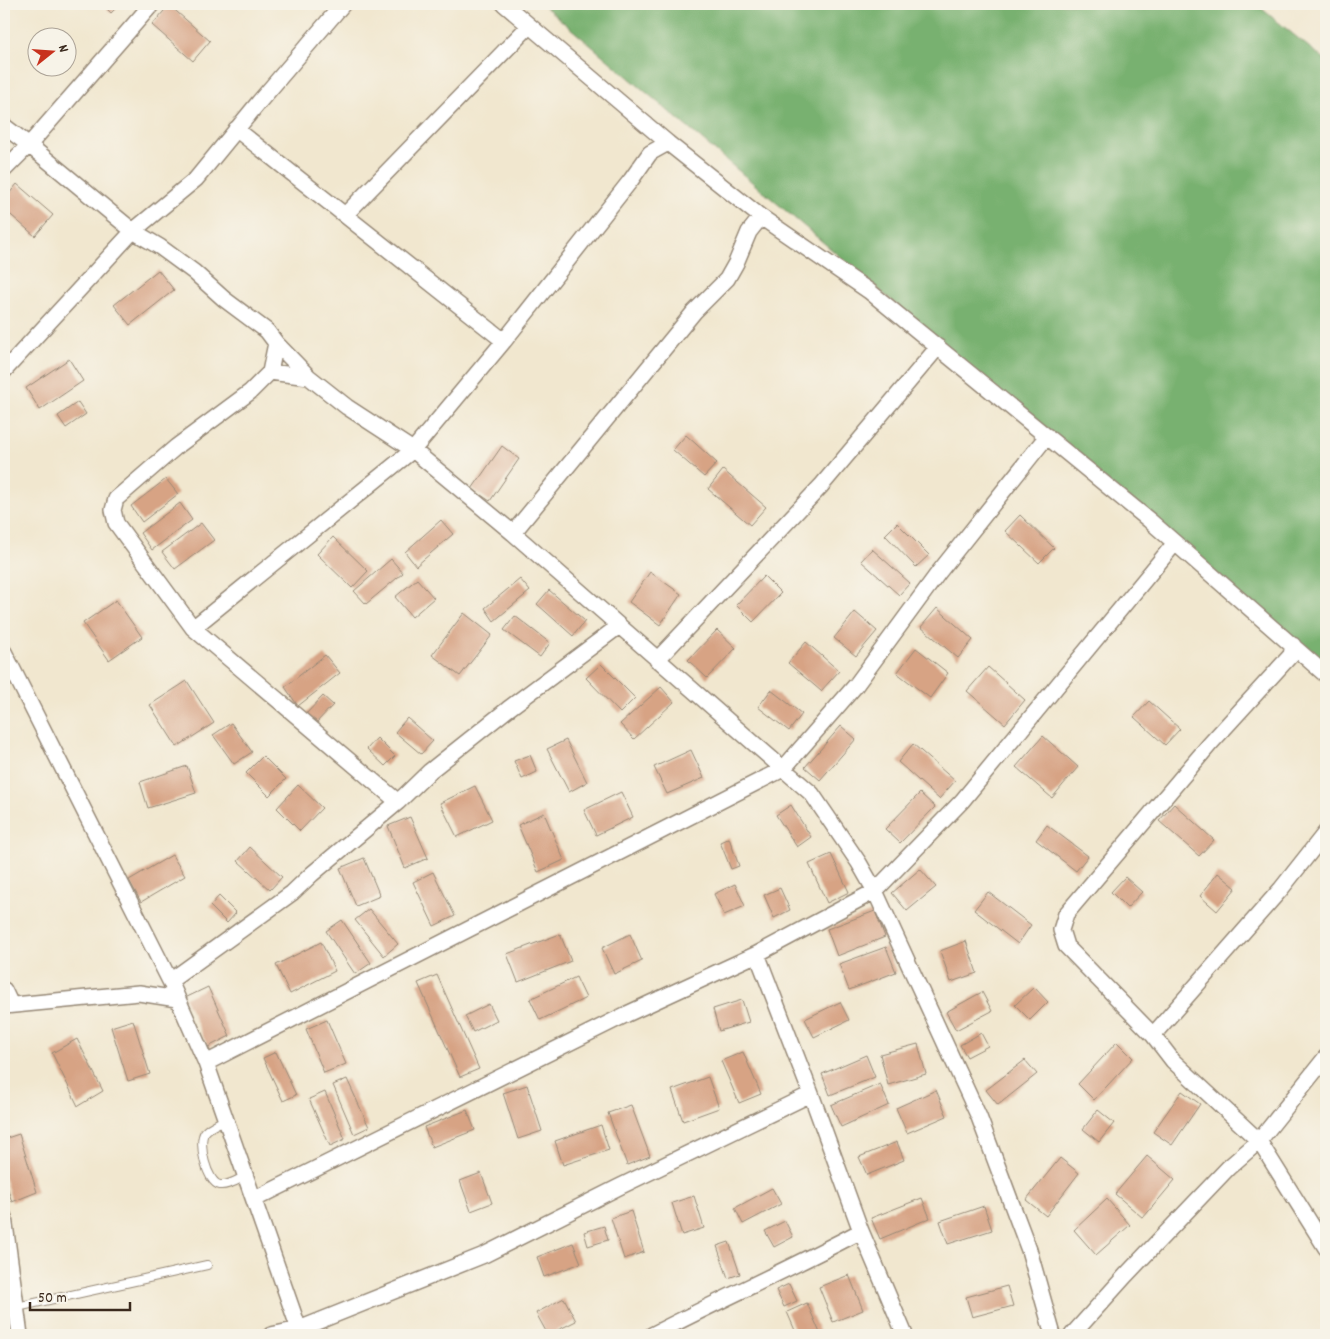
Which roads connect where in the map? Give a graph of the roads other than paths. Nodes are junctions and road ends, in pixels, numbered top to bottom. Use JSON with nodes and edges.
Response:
{"nodes":[{"id":1,"x":152,"y":4,"type":"edge"},
{"id":2,"x":343,"y":4,"type":"edge"},
{"id":3,"x":504,"y":4,"type":"edge"},
{"id":4,"x":530,"y":26,"type":"junction"},
{"id":5,"x":4,"y":126,"type":"edge"},
{"id":6,"x":236,"y":129,"type":"junction"},
{"id":7,"x":668,"y":143,"type":"junction"},
{"id":8,"x":29,"y":145,"type":"junction"},
{"id":9,"x":4,"y":170,"type":"edge"},
{"id":10,"x":345,"y":215,"type":"junction"},
{"id":11,"x":760,"y":216,"type":"junction"},
{"id":12,"x":134,"y":232,"type":"junction"},
{"id":13,"x":504,"y":341,"type":"junction"},
{"id":14,"x":276,"y":343,"type":"junction"},
{"id":15,"x":938,"y":348,"type":"junction"},
{"id":16,"x":4,"y":371,"type":"edge"},
{"id":17,"x":270,"y":372,"type":"junction"},
{"id":18,"x":308,"y":377,"type":"junction"},
{"id":19,"x":1047,"y":436,"type":"junction"},
{"id":20,"x":413,"y":450,"type":"junction"},
{"id":21,"x":513,"y":533,"type":"junction"},
{"id":22,"x":1175,"y":543,"type":"junction"},
{"id":23,"x":619,"y":626,"type":"junction"},
{"id":24,"x":193,"y":628,"type":"junction"},
{"id":25,"x":1293,"y":645,"type":"junction"},
{"id":26,"x":4,"y":652,"type":"edge"},
{"id":27,"x":657,"y":660,"type":"junction"},
{"id":28,"x":1326,"y":675,"type":"edge"},
{"id":29,"x":783,"y":768,"type":"junction"},
{"id":30,"x":398,"y":802,"type":"junction"},
{"id":31,"x":1326,"y":832,"type":"edge"},
{"id":32,"x":875,"y":891,"type":"junction"},
{"id":33,"x":757,"y":954,"type":"junction"},
{"id":34,"x":170,"y":981,"type":"junction"},
{"id":35,"x":4,"y":990,"type":"edge"},
{"id":36,"x":177,"y":999,"type":"junction"},
{"id":37,"x":7,"y":1005,"type":"edge"},
{"id":38,"x":1153,"y":1035,"type":"junction"},
{"id":39,"x":1326,"y":1056,"type":"edge"},
{"id":40,"x":206,"y":1063,"type":"junction"},
{"id":41,"x":811,"y":1094,"type":"junction"},
{"id":42,"x":226,"y":1119,"type":"junction"},
{"id":43,"x":1259,"y":1141,"type":"junction"},
{"id":44,"x":246,"y":1176,"type":"junction"},
{"id":45,"x":255,"y":1199,"type":"junction"},
{"id":46,"x":4,"y":1221,"type":"edge"},
{"id":47,"x":861,"y":1231,"type":"junction"},
{"id":48,"x":1326,"y":1248,"type":"edge"},
{"id":49,"x":207,"y":1265,"type":"dead end"},
{"id":50,"x":17,"y":1307,"type":"junction"},
{"id":51,"x":300,"y":1332,"type":"edge"},
{"id":52,"x":20,"y":1335,"type":"edge"},
{"id":53,"x":271,"y":1335,"type":"edge"},
{"id":54,"x":652,"y":1335,"type":"edge"},
{"id":55,"x":905,"y":1335,"type":"edge"},
{"id":56,"x":1053,"y":1335,"type":"edge"},
{"id":57,"x":1072,"y":1335,"type":"edge"}],
"edges":[{"from":1,"to":8,"type":"street"},
{"from":2,"to":6,"type":"street"},
{"from":3,"to":4,"type":"street"},
{"from":4,"to":7,"type":"street"},
{"from":4,"to":10,"type":"street"},
{"from":5,"to":8,"type":"street"},
{"from":6,"to":10,"type":"street"},
{"from":6,"to":12,"type":"street"},
{"from":7,"to":11,"type":"street"},
{"from":7,"to":13,"type":"street"},
{"from":8,"to":9,"type":"street"},
{"from":8,"to":12,"type":"street"},
{"from":10,"to":13,"type":"street"},
{"from":11,"to":15,"type":"street"},
{"from":11,"to":21,"type":"street"},
{"from":12,"to":14,"type":"street"},
{"from":12,"to":16,"type":"street"},
{"from":13,"to":20,"type":"street"},
{"from":14,"to":17,"type":"street"},
{"from":14,"to":18,"type":"street"},
{"from":15,"to":19,"type":"street"},
{"from":15,"to":27,"type":"street"},
{"from":17,"to":18,"type":"street"},
{"from":17,"to":24,"type":"street"},
{"from":18,"to":20,"type":"street"},
{"from":19,"to":22,"type":"street"},
{"from":19,"to":29,"type":"street"},
{"from":20,"to":21,"type":"street"},
{"from":20,"to":24,"type":"street"},
{"from":21,"to":23,"type":"street"},
{"from":22,"to":25,"type":"street"},
{"from":22,"to":32,"type":"street"},
{"from":23,"to":27,"type":"street"},
{"from":23,"to":30,"type":"street"},
{"from":24,"to":30,"type":"street"},
{"from":25,"to":28,"type":"street"},
{"from":25,"to":38,"type":"street"},
{"from":26,"to":34,"type":"street"},
{"from":27,"to":29,"type":"street"},
{"from":29,"to":32,"type":"street"},
{"from":29,"to":40,"type":"street"},
{"from":30,"to":34,"type":"street"},
{"from":31,"to":38,"type":"street"},
{"from":32,"to":33,"type":"street"},
{"from":32,"to":56,"type":"street"},
{"from":33,"to":41,"type":"street"},
{"from":33,"to":45,"type":"street"},
{"from":34,"to":36,"type":"street"},
{"from":35,"to":37,"type":"street"},
{"from":36,"to":37,"type":"street"},
{"from":36,"to":40,"type":"street"},
{"from":38,"to":43,"type":"street"},
{"from":39,"to":43,"type":"street"},
{"from":40,"to":42,"type":"street"},
{"from":41,"to":47,"type":"street"},
{"from":41,"to":51,"type":"street"},
{"from":42,"to":44,"type":"street"},
{"from":42,"to":44,"type":"lane"},
{"from":43,"to":48,"type":"street"},
{"from":43,"to":57,"type":"street"},
{"from":44,"to":45,"type":"street"},
{"from":45,"to":51,"type":"street"},
{"from":46,"to":50,"type":"street"},
{"from":47,"to":54,"type":"street"},
{"from":47,"to":55,"type":"street"},
{"from":49,"to":50,"type":"lane"},
{"from":50,"to":52,"type":"street"},
{"from":51,"to":53,"type":"street"}]}
